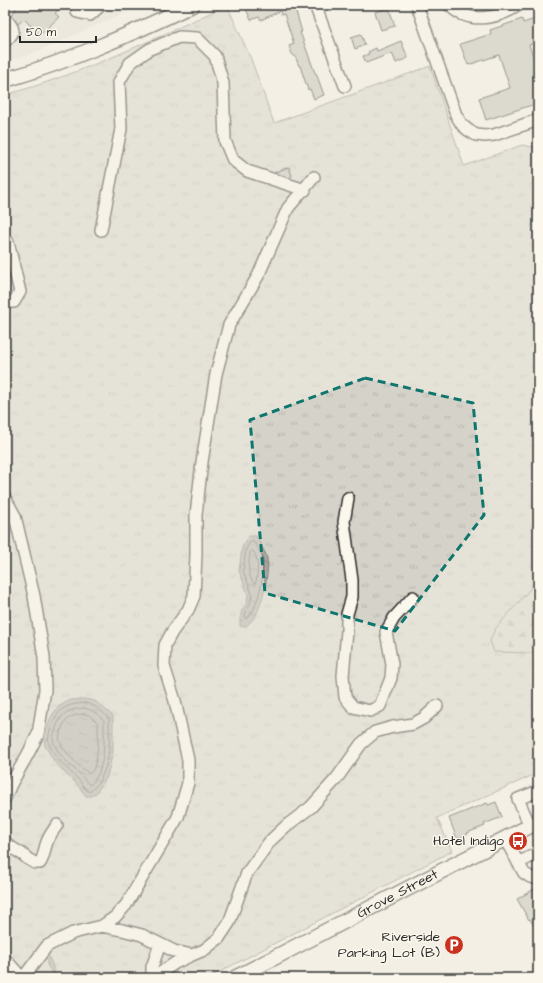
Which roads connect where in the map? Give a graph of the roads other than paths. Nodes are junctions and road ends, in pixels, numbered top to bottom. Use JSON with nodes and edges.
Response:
{"nodes":[{"id":1,"x":78,"y":5,"type":"edge"},
{"id":2,"x":101,"y":5,"type":"edge"},
{"id":3,"x":192,"y":5,"type":"edge"},
{"id":4,"x":315,"y":5,"type":"edge"},
{"id":5,"x":417,"y":5,"type":"edge"},
{"id":6,"x":449,"y":5,"type":"edge"},
{"id":7,"x":519,"y":5,"type":"edge"},
{"id":8,"x":5,"y":18,"type":"edge"},
{"id":9,"x":5,"y":41,"type":"edge"},
{"id":10,"x":5,"y":80,"type":"edge"},
{"id":11,"x":345,"y":86,"type":"dead end"},
{"id":12,"x":538,"y":120,"type":"edge"},
{"id":13,"x":314,"y":178,"type":"dead end"},
{"id":14,"x":305,"y":190,"type":"junction"},
{"id":15,"x":101,"y":230,"type":"dead end"},
{"id":16,"x":5,"y":242,"type":"edge"},
{"id":17,"x":5,"y":302,"type":"edge"},
{"id":18,"x":5,"y":498,"type":"edge"},
{"id":19,"x":348,"y":498,"type":"dead end"},
{"id":20,"x":413,"y":597,"type":"dead end"},
{"id":21,"x":437,"y":706,"type":"dead end"},
{"id":22,"x":538,"y":791,"type":"edge"},
{"id":23,"x":5,"y":798,"type":"edge"},
{"id":24,"x":534,"y":824,"type":"edge"},
{"id":25,"x":57,"y":825,"type":"dead end"},
{"id":26,"x":505,"y":839,"type":"junction"},
{"id":27,"x":5,"y":841,"type":"edge"},
{"id":28,"x":538,"y":853,"type":"edge"},
{"id":29,"x":518,"y":863,"type":"junction"},
{"id":30,"x":538,"y":879,"type":"edge"},
{"id":31,"x":102,"y":926,"type":"junction"},
{"id":32,"x":160,"y":944,"type":"junction"},
{"id":33,"x":192,"y":955,"type":"junction"},
{"id":34,"x":5,"y":960,"type":"edge"},
{"id":35,"x":23,"y":978,"type":"edge"},
{"id":36,"x":235,"y":978,"type":"edge"}],
"edges":[{"from":1,"to":2,"type":"street"},
{"from":3,"to":10,"type":"main road"},
{"from":4,"to":11,"type":"street"},
{"from":5,"to":12,"type":"street"},
{"from":6,"to":7,"type":"street"},
{"from":8,"to":9,"type":"street"},
{"from":13,"to":14,"type":"street"},
{"from":14,"to":15,"type":"street"},
{"from":14,"to":31,"type":"street"},
{"from":16,"to":17,"type":"street"},
{"from":18,"to":23,"type":"street"},
{"from":19,"to":20,"type":"street"},
{"from":21,"to":33,"type":"street"},
{"from":22,"to":24,"type":"street"},
{"from":24,"to":26,"type":"main road","name":"Grove Street"},
{"from":25,"to":27,"type":"street"},
{"from":26,"to":29,"type":"street"},
{"from":26,"to":36,"type":"main road","name":"Grove Street"},
{"from":28,"to":29,"type":"street"},
{"from":29,"to":30,"type":"street"},
{"from":31,"to":32,"type":"street"},
{"from":31,"to":35,"type":"street"},
{"from":32,"to":33,"type":"street"},
{"from":32,"to":33,"type":"street"},
{"from":34,"to":35,"type":"street"}]}
